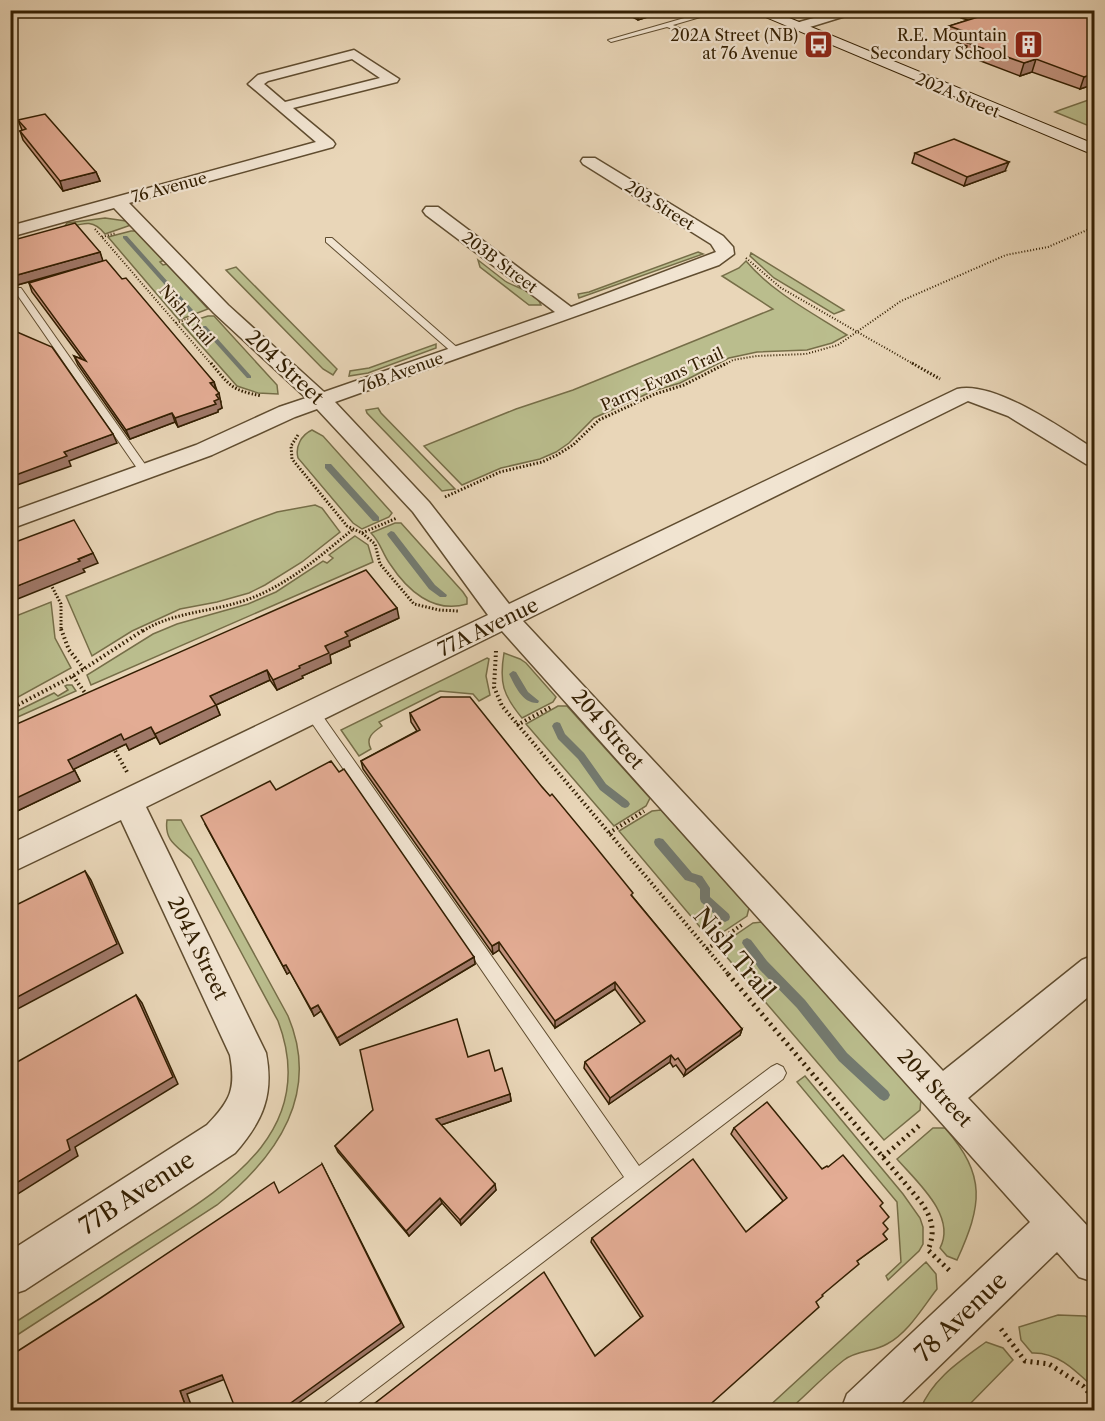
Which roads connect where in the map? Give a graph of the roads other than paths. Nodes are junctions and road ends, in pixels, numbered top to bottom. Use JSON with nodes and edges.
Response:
{"nodes":[{"id":1,"x":721,"y":10,"type":"edge"},
{"id":2,"x":756,"y":10,"type":"edge"},
{"id":3,"x":860,"y":10,"type":"edge"},
{"id":4,"x":666,"y":24,"type":"junction"},
{"id":5,"x":797,"y":27,"type":"junction"},
{"id":6,"x":690,"y":35,"type":"dead end"},
{"id":7,"x":611,"y":40,"type":"dead end"},
{"id":8,"x":281,"y":107,"type":"junction"},
{"id":9,"x":1095,"y":150,"type":"edge"},
{"id":10,"x":589,"y":161,"type":"dead end"},
{"id":11,"x":117,"y":201,"type":"junction"},
{"id":12,"x":432,"y":211,"type":"dead end"},
{"id":13,"x":10,"y":232,"type":"edge"},
{"id":14,"x":329,"y":240,"type":"dead end"},
{"id":15,"x":735,"y":256,"type":"joint"},
{"id":16,"x":29,"y":287,"type":"edge"},
{"id":17,"x":14,"y":292,"type":"edge"},
{"id":18,"x":569,"y":314,"type":"junction"},
{"id":19,"x":457,"y":352,"type":"junction"},
{"id":20,"x":322,"y":401,"type":"junction"},
{"id":21,"x":1095,"y":459,"type":"edge"},
{"id":22,"x":145,"y":472,"type":"junction"},
{"id":23,"x":10,"y":521,"type":"edge"},
{"id":24,"x":505,"y":618,"type":"junction"},
{"id":25,"x":312,"y":712,"type":"junction"},
{"id":26,"x":128,"y":789,"type":"junction"},
{"id":27,"x":10,"y":859,"type":"edge"},
{"id":28,"x":1095,"y":971,"type":"edge"},
{"id":29,"x":777,"y":1073,"type":"dead end"},
{"id":30,"x":250,"y":1099,"type":"joint"},
{"id":31,"x":945,"y":1099,"type":"junction"},
{"id":32,"x":637,"y":1180,"type":"junction"},
{"id":33,"x":1058,"y":1222,"type":"junction"},
{"id":34,"x":1095,"y":1262,"type":"edge"},
{"id":35,"x":10,"y":1275,"type":"edge"},
{"id":36,"x":332,"y":1410,"type":"edge"},
{"id":37,"x":863,"y":1410,"type":"edge"}],
"edges":[{"from":1,"to":4,"type":"lane"},
{"from":2,"to":5,"type":"main road","name":"202A Street"},
{"from":3,"to":5,"type":"street"},
{"from":4,"to":6,"type":"lane"},
{"from":4,"to":7,"type":"lane"},
{"from":5,"to":9,"type":"main road","name":"202A Street"},
{"from":8,"to":8,"type":"street"},
{"from":8,"to":11,"type":"street","name":"76 Avenue"},
{"from":10,"to":15,"type":"street","name":"203 Street"},
{"from":11,"to":13,"type":"street","name":"76 Avenue"},
{"from":11,"to":20,"type":"street","name":"204 Street"},
{"from":12,"to":18,"type":"street","name":"203B Street"},
{"from":14,"to":19,"type":"lane"},
{"from":15,"to":18,"type":"street","name":"76B Avenue"},
{"from":16,"to":17,"type":"lane"},
{"from":17,"to":22,"type":"lane"},
{"from":18,"to":19,"type":"street","name":"76B Avenue"},
{"from":19,"to":20,"type":"street","name":"76B Avenue"},
{"from":20,"to":22,"type":"street","name":"76B Avenue"},
{"from":20,"to":24,"type":"street","name":"204 Street"},
{"from":21,"to":24,"type":"street","name":"77A Avenue"},
{"from":22,"to":23,"type":"street","name":"76B Avenue"},
{"from":24,"to":25,"type":"street","name":"77A Avenue"},
{"from":24,"to":31,"type":"street","name":"204 Street"},
{"from":25,"to":26,"type":"street","name":"77A Avenue"},
{"from":25,"to":32,"type":"lane"},
{"from":26,"to":27,"type":"street","name":"77A Avenue"},
{"from":26,"to":30,"type":"street","name":"204A Street"},
{"from":28,"to":31,"type":"street"},
{"from":29,"to":32,"type":"lane"},
{"from":30,"to":35,"type":"street","name":"77B Avenue"},
{"from":31,"to":33,"type":"street","name":"204 Street"},
{"from":32,"to":36,"type":"lane"},
{"from":33,"to":34,"type":"street","name":"204 Street"},
{"from":33,"to":37,"type":"street","name":"78 Avenue"}]}
